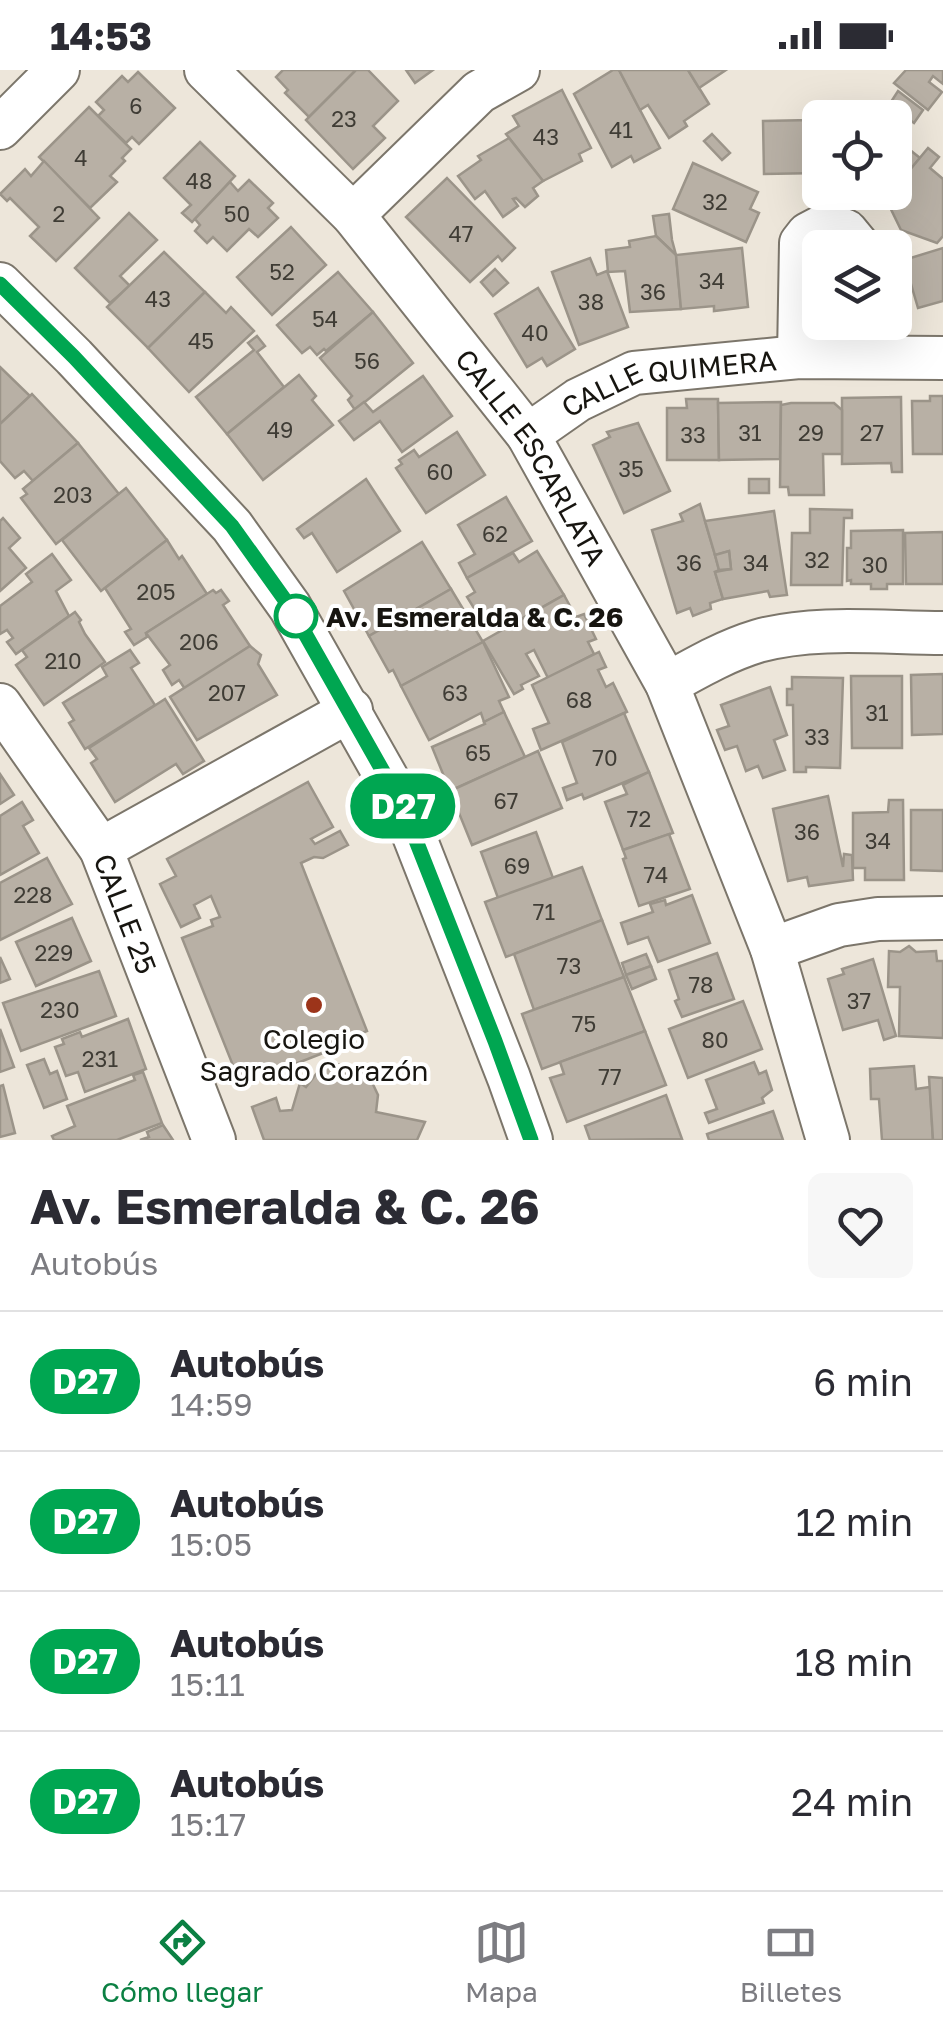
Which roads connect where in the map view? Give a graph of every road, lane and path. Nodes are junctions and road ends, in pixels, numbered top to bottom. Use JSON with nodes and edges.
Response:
{"nodes":[{"id":1,"x":58,"y":70,"type":"edge"},
{"id":2,"x":206,"y":70,"type":"edge"},
{"id":3,"x":518,"y":70,"type":"edge"},
{"id":4,"x":0,"y":128,"type":"edge"},
{"id":5,"x":353,"y":214,"type":"junction"},
{"id":6,"x":816,"y":230,"type":"edge"},
{"id":7,"x":841,"y":230,"type":"edge"},
{"id":8,"x":802,"y":242,"type":"edge"},
{"id":9,"x":0,"y":284,"type":"edge"},
{"id":10,"x":859,"y":340,"type":"edge"},
{"id":11,"x":798,"y":357,"type":"junction"},
{"id":12,"x":943,"y":358,"type":"edge"},
{"id":13,"x":528,"y":436,"type":"junction"},
{"id":14,"x":943,"y":632,"type":"edge"},
{"id":15,"x":667,"y":684,"type":"junction"},
{"id":16,"x":0,"y":705,"type":"edge"},
{"id":17,"x":351,"y":710,"type":"junction"},
{"id":18,"x":101,"y":849,"type":"junction"},
{"id":19,"x":943,"y":918,"type":"edge"},
{"id":20,"x":772,"y":949,"type":"junction"},
{"id":21,"x":214,"y":1140,"type":"edge"},
{"id":22,"x":530,"y":1140,"type":"edge"},
{"id":23,"x":828,"y":1140,"type":"edge"}],
"edges":[{"from":1,"to":4,"type":"street"},
{"from":2,"to":5,"type":"street","name":"CALLE ESCARLATA"},
{"from":3,"to":5,"type":"street"},
{"from":5,"to":13,"type":"street","name":"CALLE ESCARLATA"},
{"from":6,"to":7,"type":"street"},
{"from":8,"to":11,"type":"street"},
{"from":9,"to":17,"type":"street"},
{"from":10,"to":11,"type":"street","name":"CALLE QUIMERA"},
{"from":10,"to":12,"type":"street","name":"CALLE QUIMERA"},
{"from":11,"to":13,"type":"street","name":"CALLE QUIMERA"},
{"from":13,"to":15,"type":"street","name":"CALLE ESCARLATA"},
{"from":14,"to":15,"type":"street"},
{"from":15,"to":20,"type":"street","name":"CALLE ESCARLATA"},
{"from":16,"to":18,"type":"street","name":"CALLE 25"},
{"from":17,"to":18,"type":"street"},
{"from":17,"to":22,"type":"street"},
{"from":18,"to":21,"type":"street","name":"CALLE 25"},
{"from":19,"to":20,"type":"street"},
{"from":20,"to":23,"type":"street","name":"CALLE ESCARLATA"}]}
